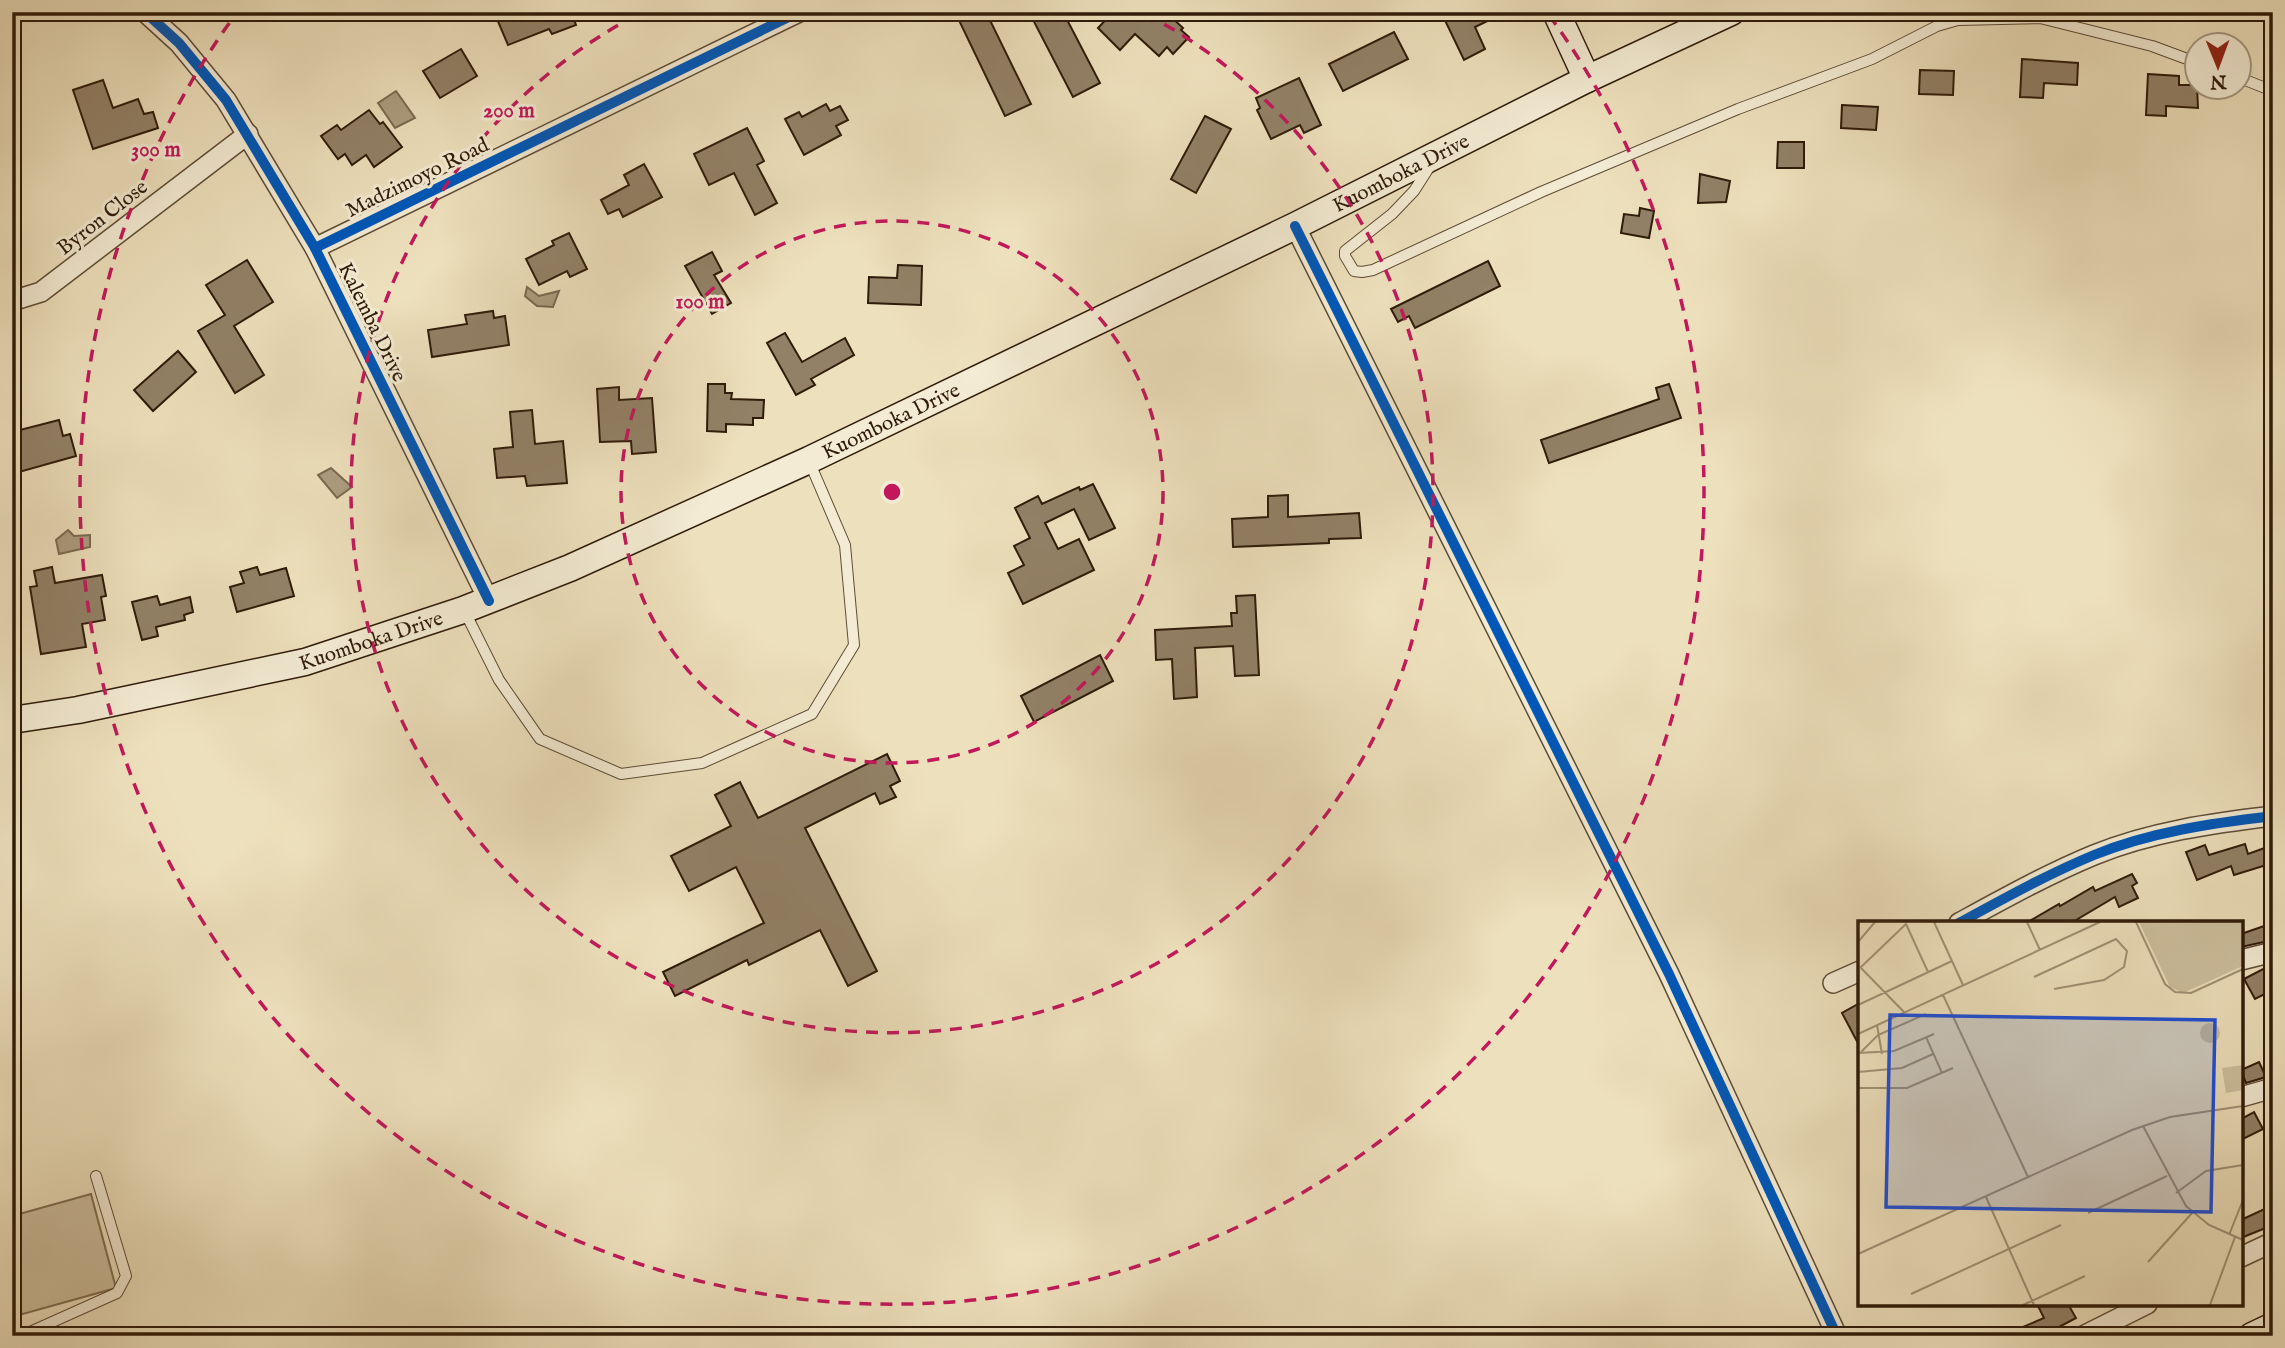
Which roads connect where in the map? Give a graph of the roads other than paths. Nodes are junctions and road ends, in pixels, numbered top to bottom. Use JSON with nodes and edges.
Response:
{"nodes":[{"id":1,"x":145,"y":12,"type":"edge"},
{"id":2,"x":799,"y":12,"type":"edge"},
{"id":3,"x":1556,"y":12,"type":"edge"},
{"id":4,"x":1731,"y":12,"type":"edge"},
{"id":5,"x":2184,"y":58,"type":"edge"},
{"id":6,"x":1587,"y":79,"type":"junction"},
{"id":7,"x":2254,"y":84,"type":"edge"},
{"id":8,"x":2273,"y":91,"type":"edge"},
{"id":9,"x":248,"y":134,"type":"junction"},
{"id":10,"x":1437,"y":155,"type":"junction"},
{"id":11,"x":1295,"y":226,"type":"junction"},
{"id":12,"x":315,"y":248,"type":"junction"},
{"id":13,"x":12,"y":301,"type":"edge"},
{"id":14,"x":809,"y":460,"type":"junction"},
{"id":15,"x":489,"y":601,"type":"junction"},
{"id":16,"x":463,"y":610,"type":"junction"},
{"id":17,"x":12,"y":720,"type":"edge"},
{"id":18,"x":2273,"y":816,"type":"edge"},
{"id":19,"x":1963,"y":921,"type":"edge"},
{"id":20,"x":2273,"y":952,"type":"edge"},
{"id":21,"x":2243,"y":960,"type":"edge"},
{"id":22,"x":1858,"y":972,"type":"edge"},
{"id":23,"x":1833,"y":983,"type":"dead end"},
{"id":24,"x":2273,"y":1088,"type":"edge"},
{"id":25,"x":2243,"y":1096,"type":"edge"},
{"id":26,"x":96,"y":1176,"type":"dead end"},
{"id":27,"x":2273,"y":1242,"type":"edge"},
{"id":28,"x":2243,"y":1256,"type":"edge"},
{"id":29,"x":2143,"y":1306,"type":"edge"},
{"id":30,"x":2273,"y":1326,"type":"edge"},
{"id":31,"x":21,"y":1336,"type":"edge"},
{"id":32,"x":1837,"y":1336,"type":"edge"},
{"id":33,"x":2083,"y":1336,"type":"edge"},
{"id":34,"x":2252,"y":1336,"type":"edge"}],
"edges":[{"from":1,"to":9,"type":"street","name":"Kalemba Drive"},
{"from":2,"to":12,"type":"street","name":"Madzimoyo Road"},
{"from":3,"to":6,"type":"main road"},
{"from":4,"to":6,"type":"main road","name":"Kuomboka Drive"},
{"from":5,"to":10,"type":"lane"},
{"from":6,"to":10,"type":"main road","name":"Kuomboka Drive"},
{"from":7,"to":8,"type":"lane"},
{"from":9,"to":12,"type":"street","name":"Kalemba Drive"},
{"from":9,"to":13,"type":"street","name":"Byron Close"},
{"from":10,"to":11,"type":"main road","name":"Kuomboka Drive"},
{"from":11,"to":14,"type":"main road","name":"Kuomboka Drive"},
{"from":11,"to":32,"type":"street"},
{"from":12,"to":15,"type":"street","name":"Kalemba Drive"},
{"from":14,"to":15,"type":"main road","name":"Kuomboka Drive"},
{"from":14,"to":16,"type":"lane"},
{"from":15,"to":16,"type":"main road","name":"Kuomboka Drive"},
{"from":16,"to":17,"type":"main road","name":"Kuomboka Drive"},
{"from":18,"to":19,"type":"street"},
{"from":20,"to":21,"type":"street"},
{"from":22,"to":23,"type":"street"},
{"from":24,"to":25,"type":"street"},
{"from":26,"to":31,"type":"lane"},
{"from":27,"to":28,"type":"street"},
{"from":29,"to":33,"type":"street"},
{"from":30,"to":34,"type":"main road"}]}
